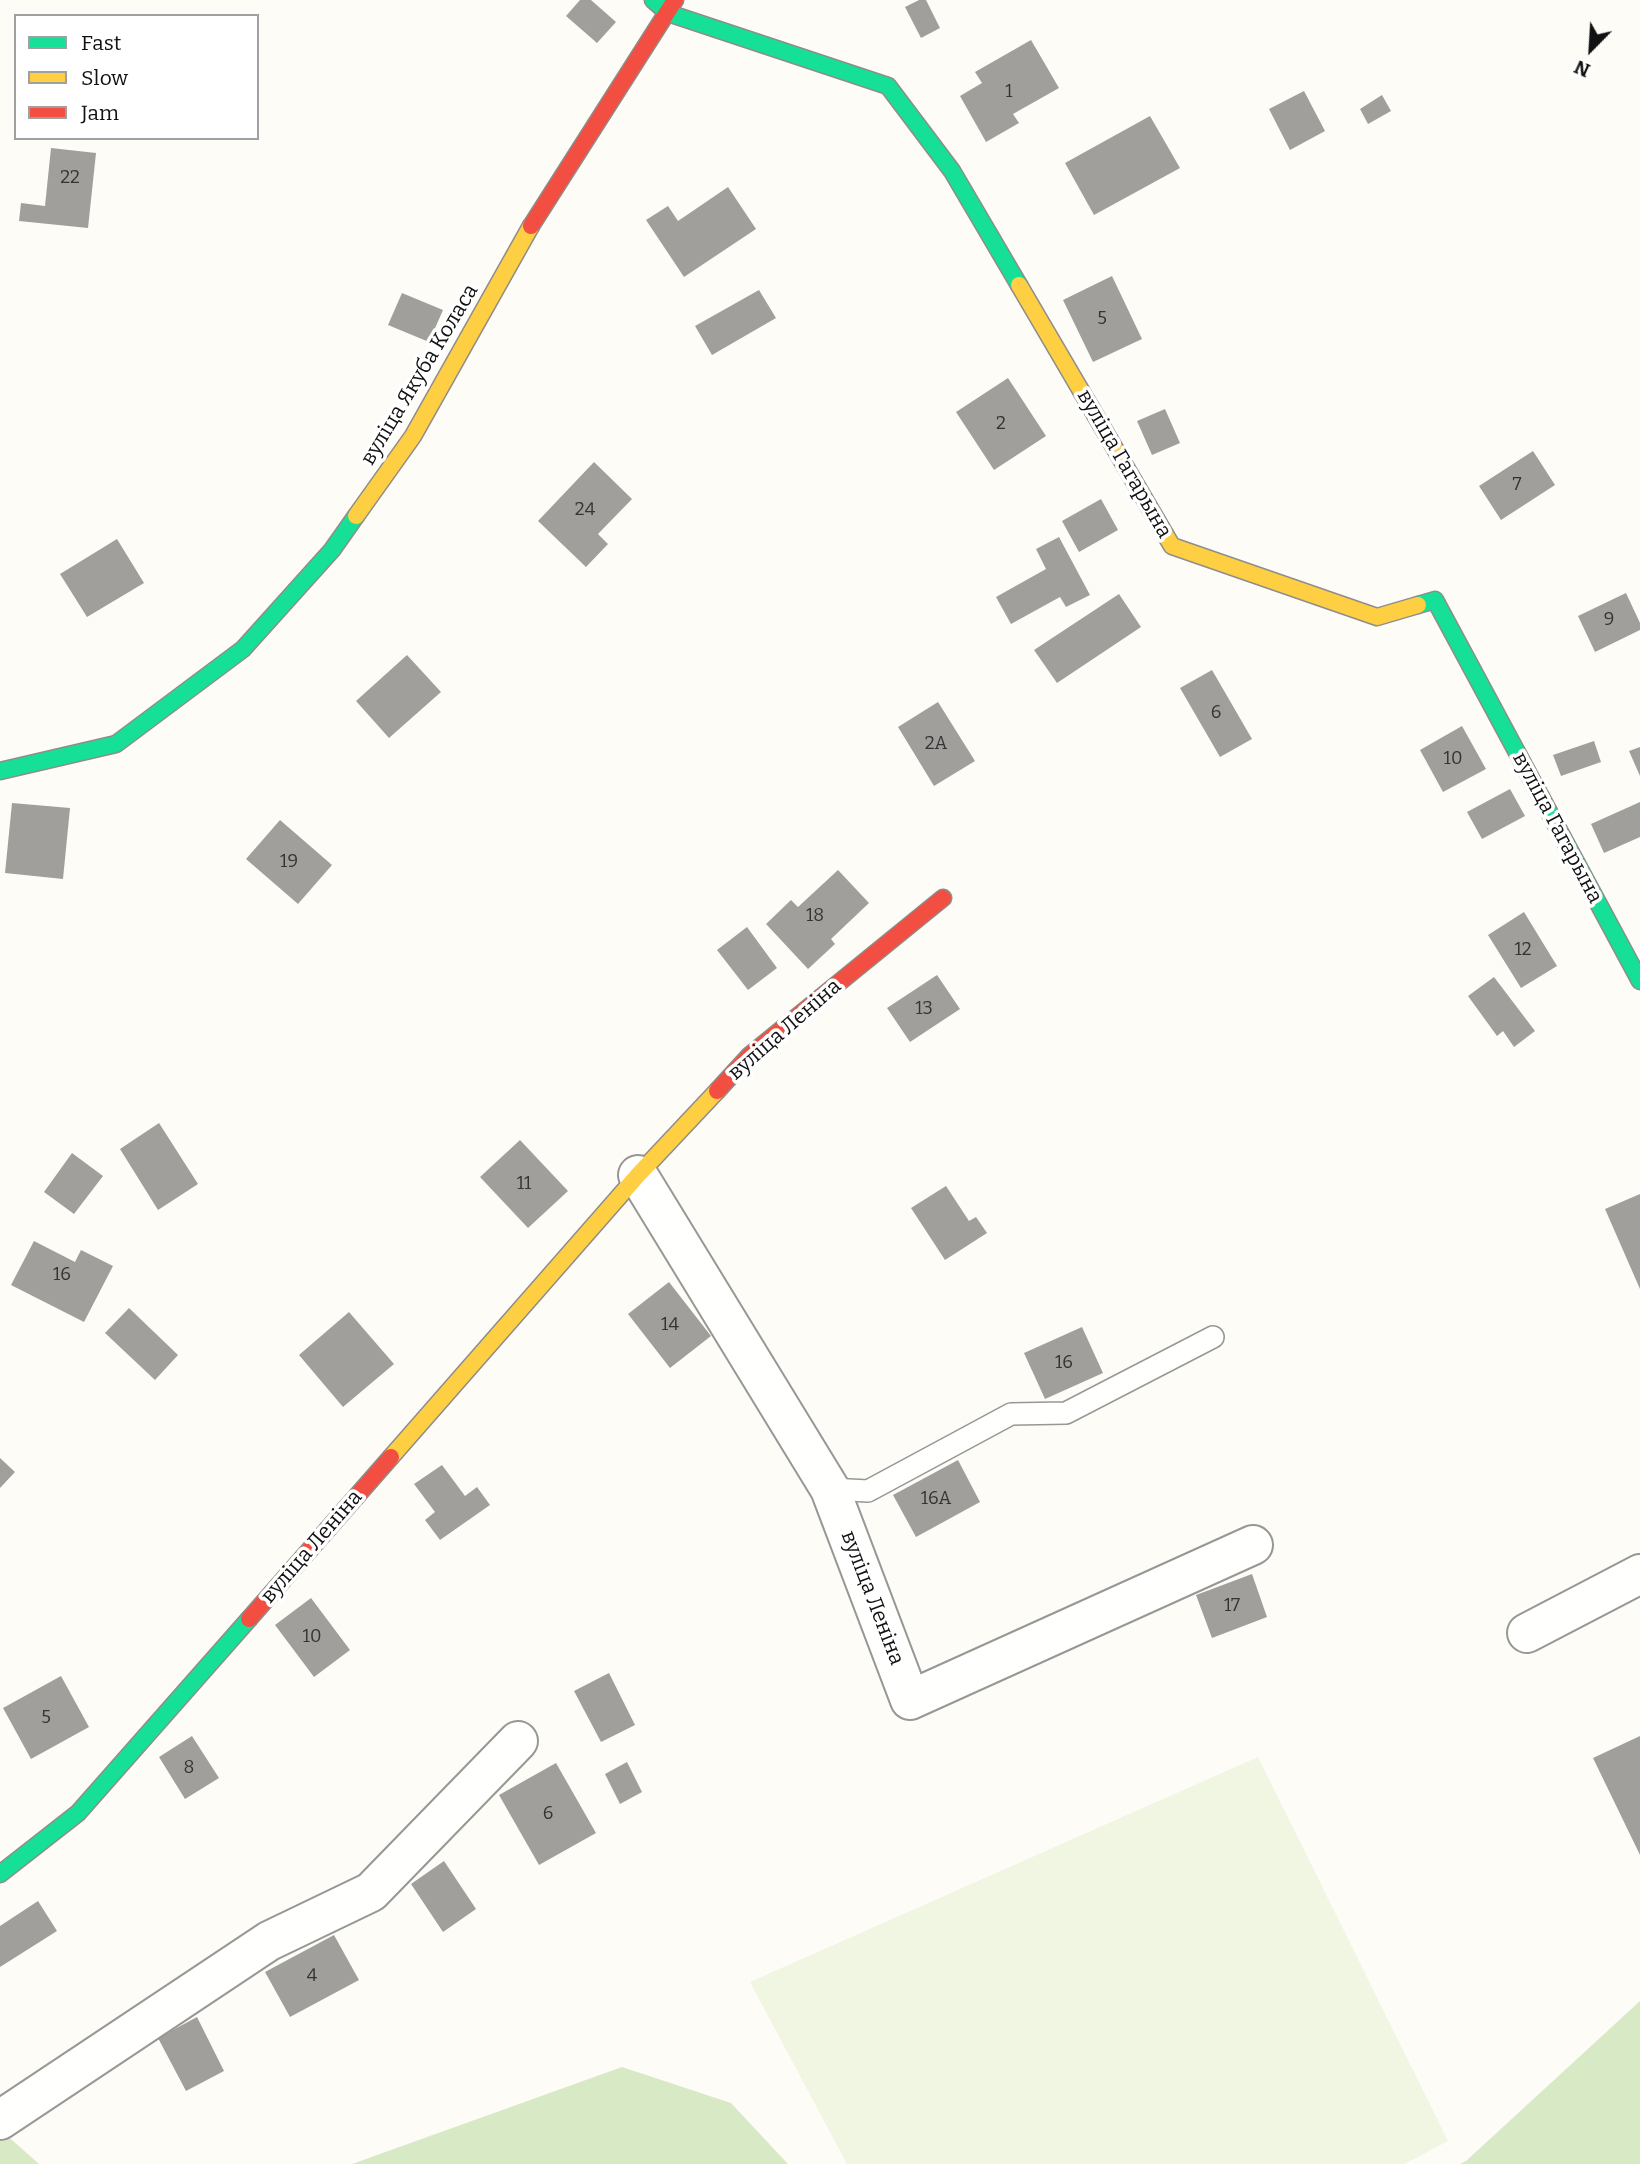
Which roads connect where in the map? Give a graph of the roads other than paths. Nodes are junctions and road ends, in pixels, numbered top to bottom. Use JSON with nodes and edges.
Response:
{"nodes":[{"id":1,"x":653,"y":0,"type":"edge"},
{"id":2,"x":671,"y":6,"type":"edge"},
{"id":3,"x":0,"y":771,"type":"edge"},
{"id":4,"x":943,"y":898,"type":"dead end"},
{"id":5,"x":1640,"y":981,"type":"edge"},
{"id":6,"x":638,"y":1175,"type":"junction"},
{"id":7,"x":1213,"y":1337,"type":"dead end"},
{"id":8,"x":830,"y":1489,"type":"junction"},
{"id":9,"x":1253,"y":1545,"type":"dead end"},
{"id":10,"x":1640,"y":1574,"type":"edge"},
{"id":11,"x":1527,"y":1633,"type":"dead end"},
{"id":12,"x":518,"y":1741,"type":"dead end"},
{"id":13,"x":0,"y":1874,"type":"edge"},
{"id":14,"x":0,"y":2120,"type":"edge"}],
"edges":[{"from":1,"to":2,"type":"street"},
{"from":2,"to":3,"type":"street","name":"вуліца Якуба Коласа"},
{"from":2,"to":5,"type":"street","name":"вуліца Гагарына"},
{"from":4,"to":6,"type":"street","name":"вуліца Леніна"},
{"from":6,"to":8,"type":"street","name":"вуліца Леніна"},
{"from":6,"to":13,"type":"street","name":"вуліца Леніна"},
{"from":7,"to":8,"type":"lane"},
{"from":8,"to":9,"type":"street","name":"вуліца Леніна"},
{"from":10,"to":11,"type":"street"},
{"from":12,"to":14,"type":"street"}]}
